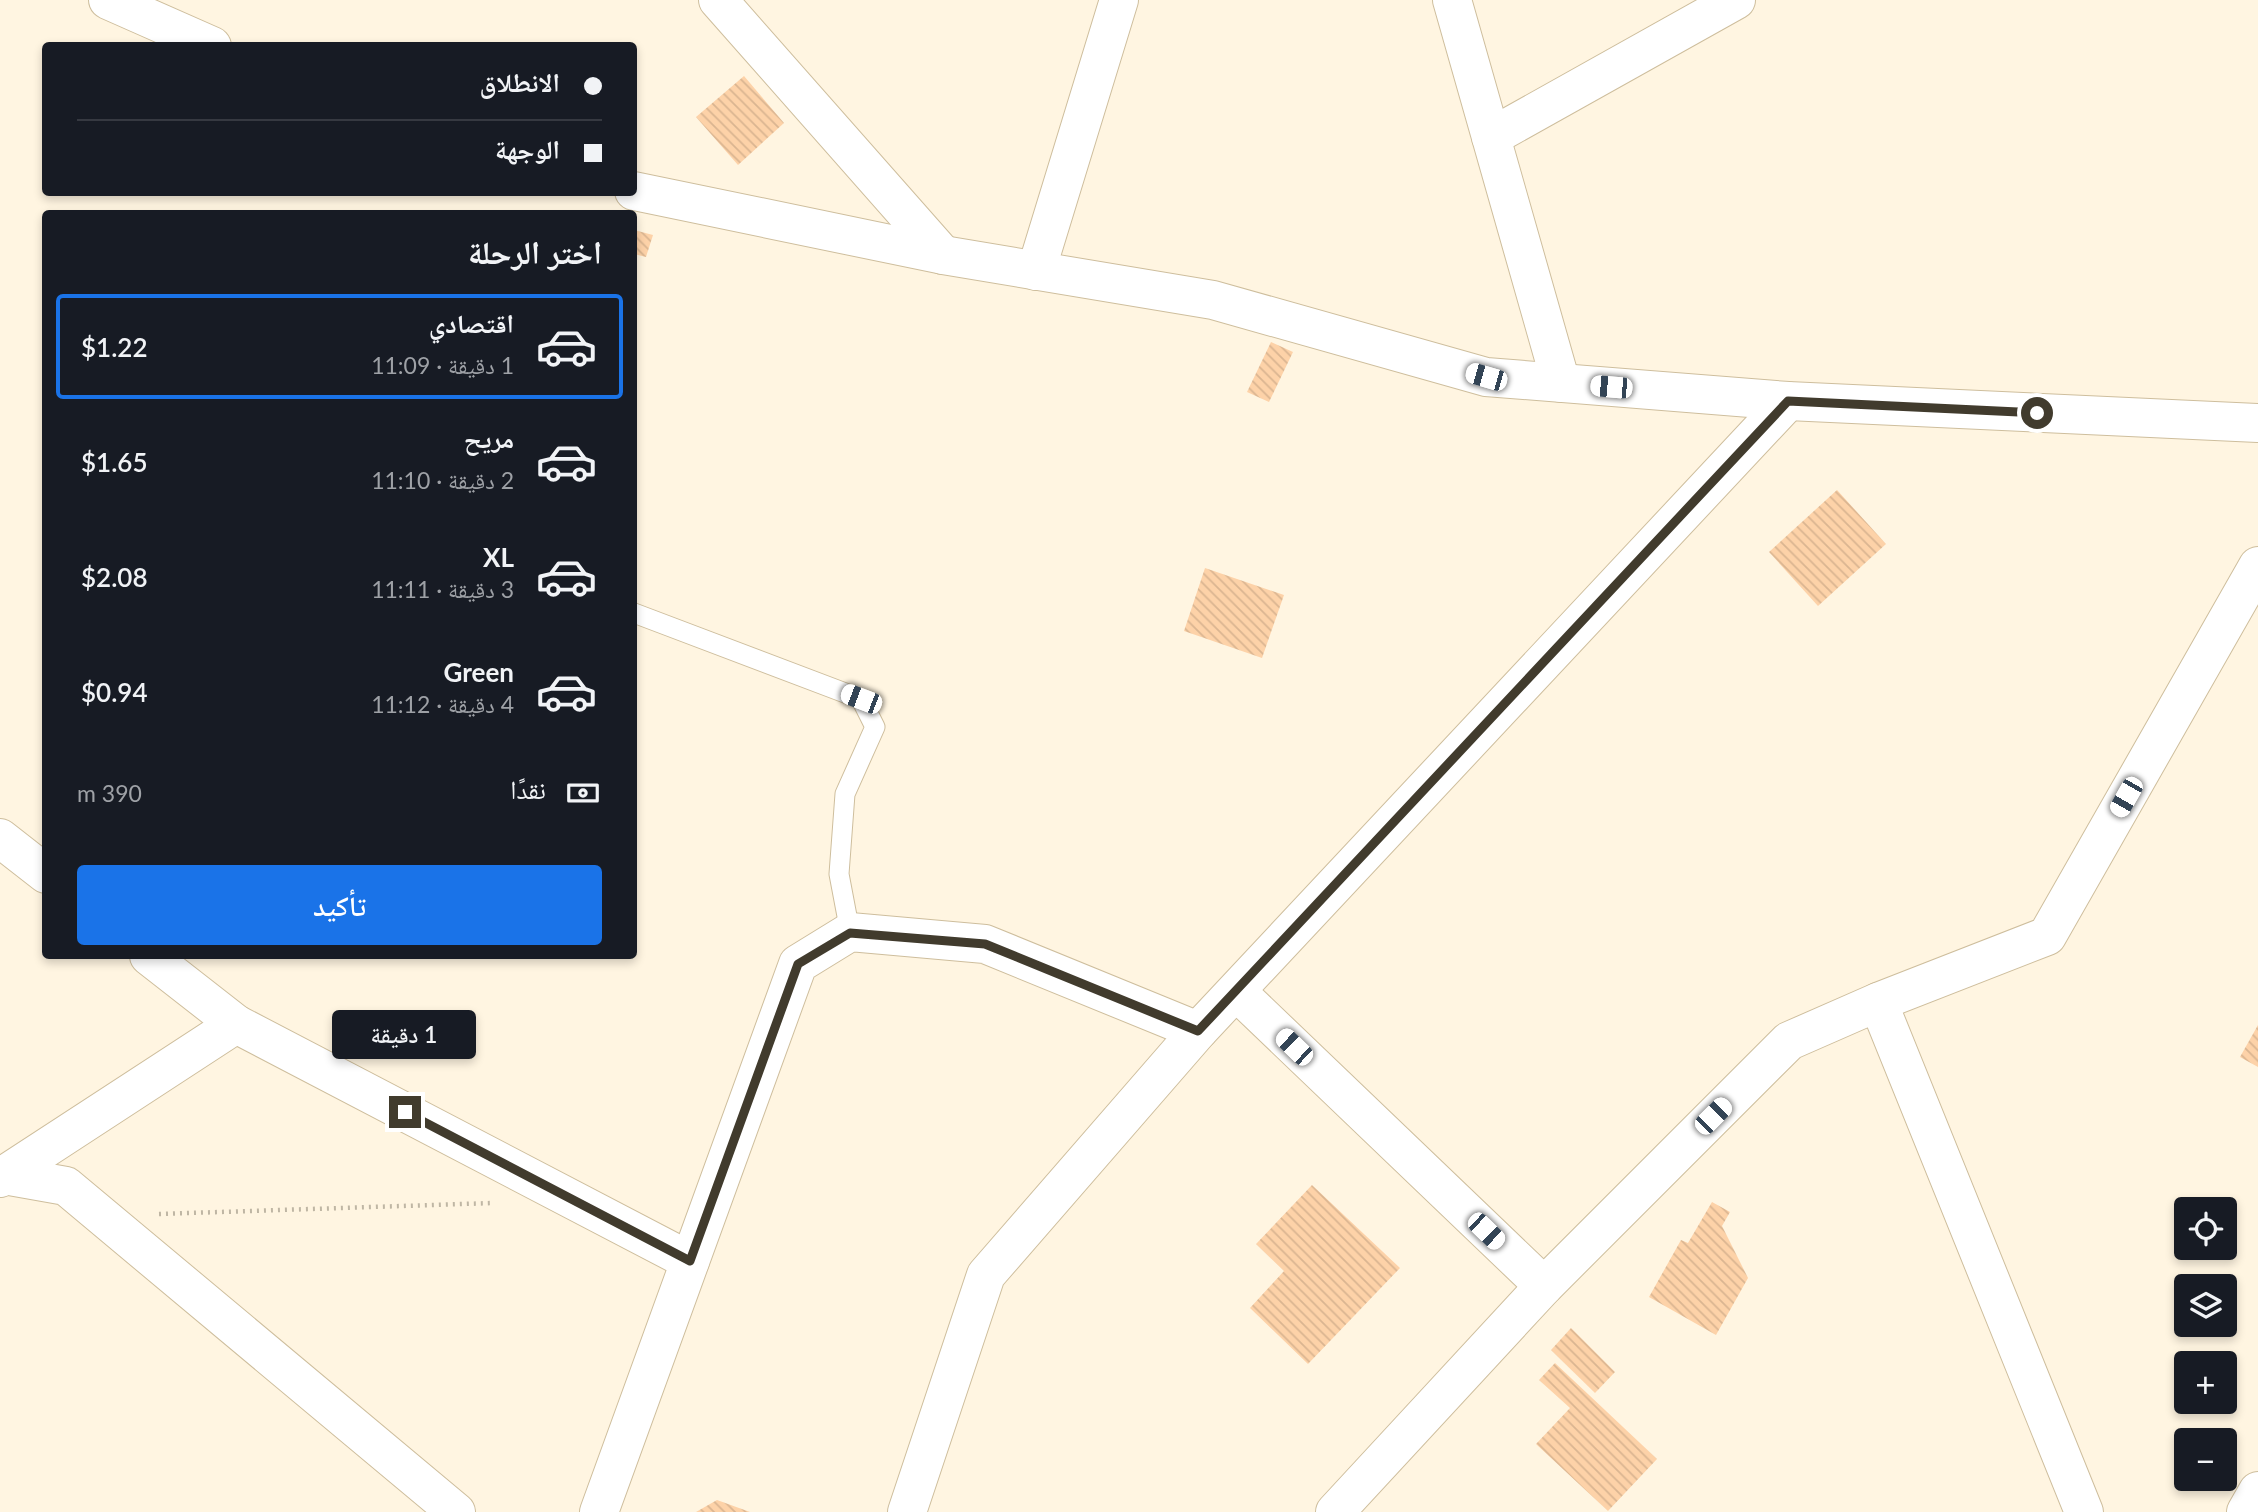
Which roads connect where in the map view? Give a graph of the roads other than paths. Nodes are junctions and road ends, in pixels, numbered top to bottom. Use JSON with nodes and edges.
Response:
{"nodes":[{"id":1,"x":108,"y":0,"type":"edge"},
{"id":2,"x":718,"y":0,"type":"edge"},
{"id":3,"x":1119,"y":0,"type":"edge"},
{"id":4,"x":1452,"y":0,"type":"edge"},
{"id":5,"x":1721,"y":4,"type":"edge"},
{"id":6,"x":203,"y":42,"type":"edge"},
{"id":7,"x":1491,"y":137,"type":"junction"},
{"id":8,"x":637,"y":192,"type":"edge"},
{"id":9,"x":943,"y":255,"type":"junction"},
{"id":10,"x":1036,"y":271,"type":"junction"},
{"id":11,"x":1560,"y":383,"type":"junction"},
{"id":12,"x":1788,"y":401,"type":"junction"},
{"id":13,"x":2258,"y":424,"type":"edge"},
{"id":14,"x":2258,"y":566,"type":"edge"},
{"id":15,"x":637,"y":614,"type":"edge"},
{"id":16,"x":0,"y":838,"type":"edge"},
{"id":17,"x":42,"y":871,"type":"edge"},
{"id":18,"x":850,"y":933,"type":"junction"},
{"id":19,"x":153,"y":959,"type":"edge"},
{"id":20,"x":1237,"y":992,"type":"junction"},
{"id":21,"x":1878,"y":1002,"type":"junction"},
{"id":22,"x":236,"y":1024,"type":"junction"},
{"id":23,"x":1198,"y":1031,"type":"junction"},
{"id":24,"x":2,"y":1176,"type":"edge"},
{"id":25,"x":690,"y":1261,"type":"junction"},
{"id":26,"x":1544,"y":1286,"type":"junction"},
{"id":27,"x":2258,"y":1491,"type":"edge"},
{"id":28,"x":456,"y":1512,"type":"edge"},
{"id":29,"x":599,"y":1512,"type":"edge"},
{"id":30,"x":907,"y":1512,"type":"edge"},
{"id":31,"x":1335,"y":1512,"type":"edge"},
{"id":32,"x":2084,"y":1512,"type":"edge"},
{"id":33,"x":2246,"y":1512,"type":"edge"}],
"edges":[{"from":1,"to":6,"type":"street"},
{"from":2,"to":9,"type":"street"},
{"from":3,"to":10,"type":"street"},
{"from":4,"to":7,"type":"street"},
{"from":5,"to":7,"type":"street"},
{"from":7,"to":11,"type":"street"},
{"from":8,"to":9,"type":"street"},
{"from":9,"to":10,"type":"street"},
{"from":10,"to":11,"type":"street"},
{"from":11,"to":12,"type":"street"},
{"from":12,"to":13,"type":"street"},
{"from":12,"to":20,"type":"street"},
{"from":14,"to":21,"type":"street"},
{"from":15,"to":18,"type":"lane"},
{"from":16,"to":17,"type":"street"},
{"from":18,"to":23,"type":"street"},
{"from":18,"to":25,"type":"street"},
{"from":19,"to":22,"type":"street"},
{"from":20,"to":23,"type":"street"},
{"from":20,"to":26,"type":"street"},
{"from":21,"to":26,"type":"street"},
{"from":21,"to":32,"type":"street"},
{"from":22,"to":24,"type":"street"},
{"from":22,"to":25,"type":"street"},
{"from":23,"to":30,"type":"street"},
{"from":24,"to":28,"type":"street"},
{"from":25,"to":29,"type":"street"},
{"from":26,"to":31,"type":"street"},
{"from":27,"to":33,"type":"street"}]}
